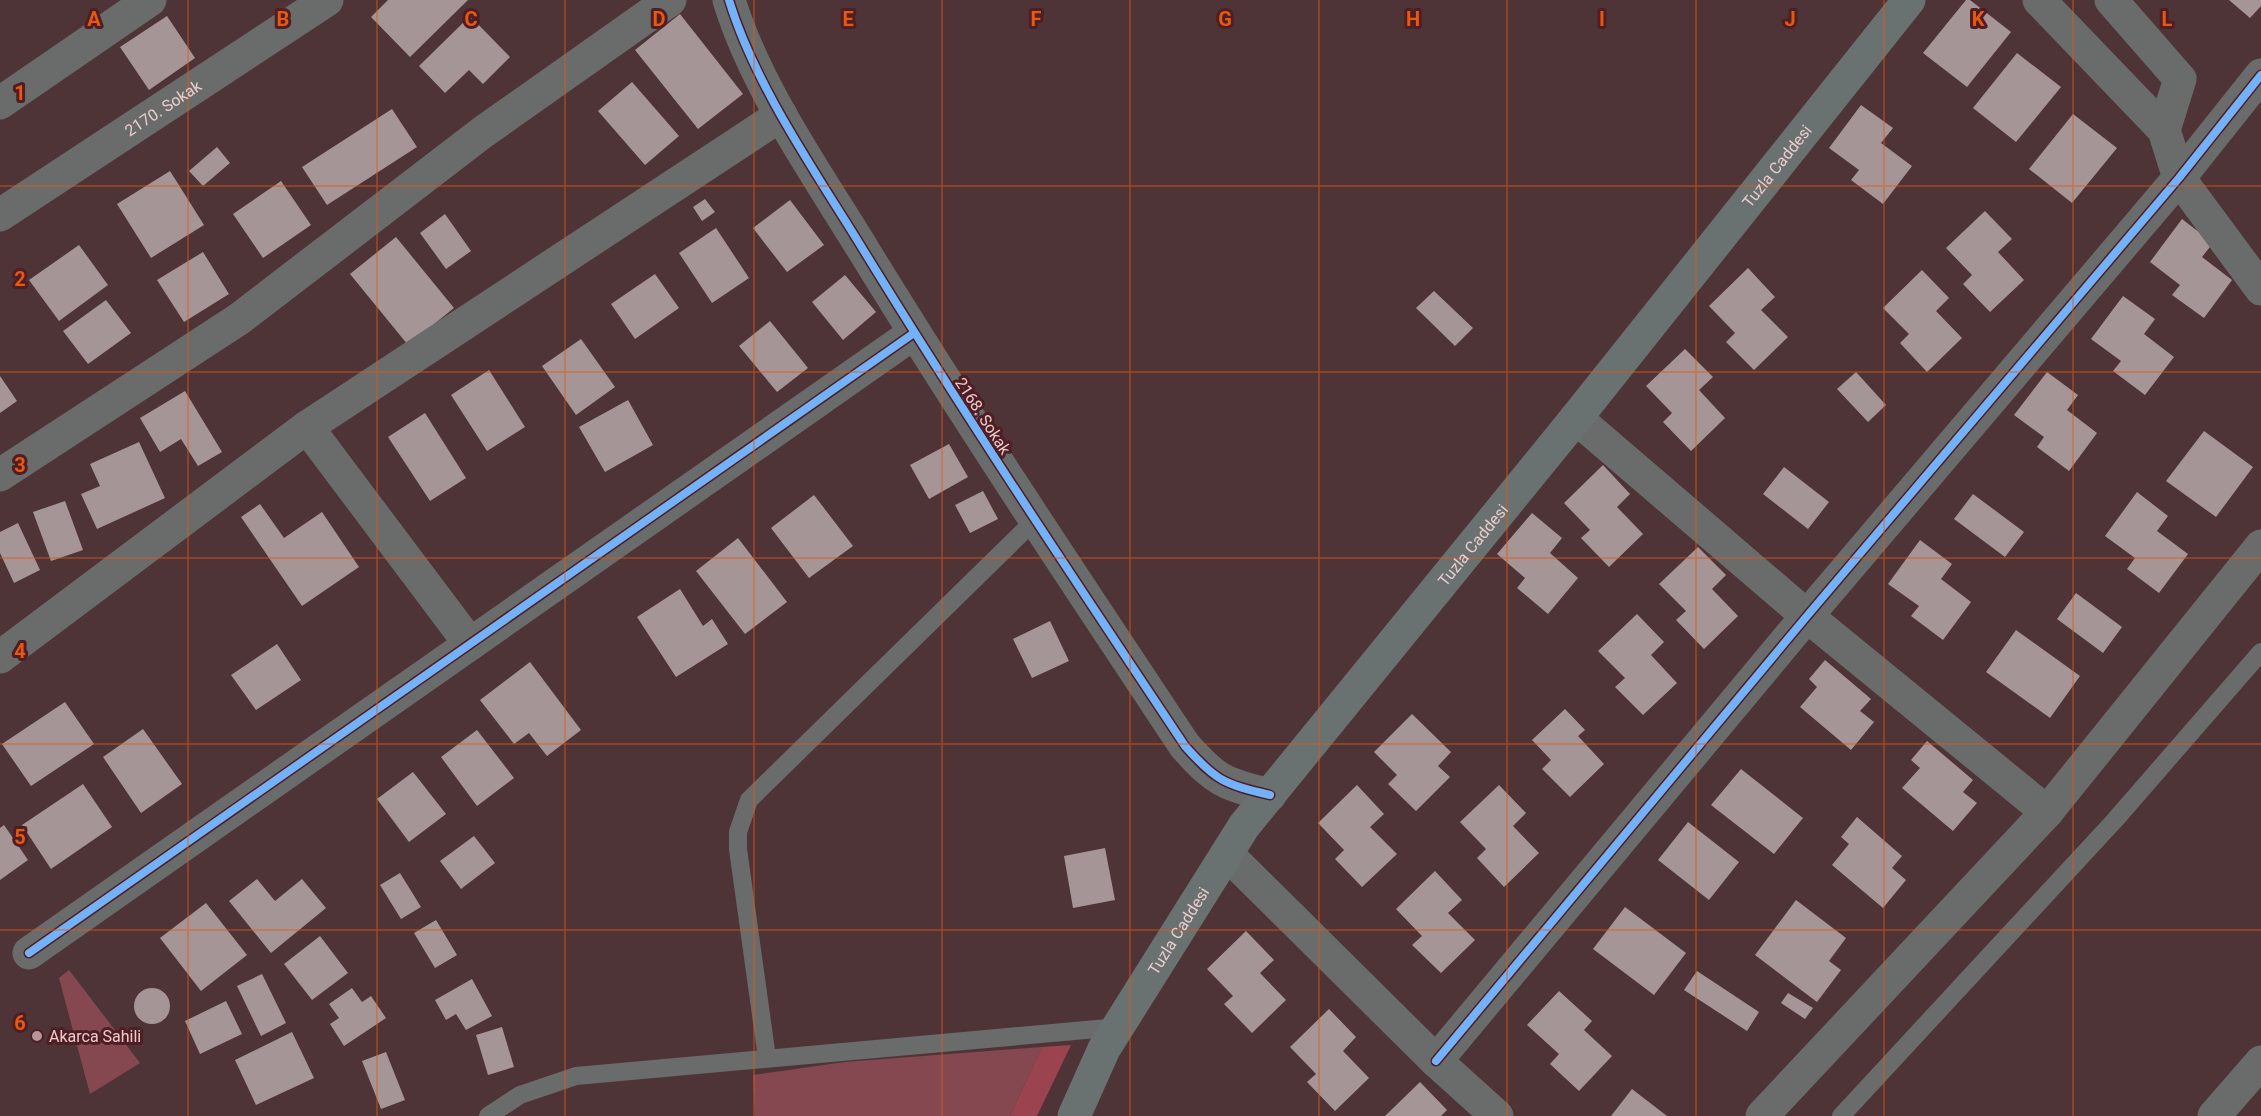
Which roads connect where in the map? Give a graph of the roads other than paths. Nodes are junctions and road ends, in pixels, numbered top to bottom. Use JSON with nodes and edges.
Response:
{"nodes":[{"id":1,"x":150,"y":0,"type":"edge"},
{"id":2,"x":327,"y":0,"type":"edge"},
{"id":3,"x":670,"y":0,"type":"edge"},
{"id":4,"x":729,"y":0,"type":"edge"},
{"id":5,"x":1909,"y":0,"type":"edge"},
{"id":6,"x":2039,"y":0,"type":"edge"},
{"id":7,"x":2111,"y":0,"type":"edge"},
{"id":8,"x":2261,"y":75,"type":"edge"},
{"id":9,"x":0,"y":103,"type":"edge"},
{"id":10,"x":781,"y":116,"type":"junction"},
{"id":11,"x":2164,"y":130,"type":"junction"},
{"id":12,"x":2179,"y":178,"type":"junction"},
{"id":13,"x":0,"y":215,"type":"edge"},
{"id":14,"x":2261,"y":289,"type":"edge"},
{"id":15,"x":914,"y":333,"type":"junction"},
{"id":16,"x":1576,"y":418,"type":"junction"},
{"id":17,"x":307,"y":427,"type":"junction"},
{"id":18,"x":0,"y":475,"type":"edge"},
{"id":19,"x":1037,"y":518,"type":"junction"},
{"id":20,"x":2261,"y":546,"type":"edge"},
{"id":21,"x":1807,"y":616,"type":"junction"},
{"id":22,"x":470,"y":644,"type":"junction"},
{"id":23,"x":2261,"y":652,"type":"edge"},
{"id":24,"x":0,"y":657,"type":"edge"},
{"id":25,"x":1270,"y":795,"type":"junction"},
{"id":26,"x":2048,"y":812,"type":"junction"},
{"id":27,"x":1227,"y":854,"type":"junction"},
{"id":28,"x":29,"y":953,"type":"dead end"},
{"id":29,"x":1119,"y":1027,"type":"junction"},
{"id":30,"x":767,"y":1058,"type":"junction"},
{"id":31,"x":1436,"y":1061,"type":"junction"},
{"id":32,"x":2261,"y":1062,"type":"edge"},
{"id":33,"x":488,"y":1116,"type":"edge"},
{"id":34,"x":1074,"y":1116,"type":"edge"},
{"id":35,"x":1497,"y":1116,"type":"edge"},
{"id":36,"x":1762,"y":1116,"type":"edge"},
{"id":37,"x":1841,"y":1116,"type":"edge"},
{"id":38,"x":2214,"y":1116,"type":"edge"}],
"edges":[{"from":1,"to":9,"type":"street"},
{"from":2,"to":13,"type":"street","name":"2170. Sokak"},
{"from":3,"to":18,"type":"street"},
{"from":4,"to":10,"type":"street","name":"2168. Sokak"},
{"from":5,"to":16,"type":"main road","name":"Tuzla Caddesi"},
{"from":6,"to":11,"type":"street"},
{"from":7,"to":11,"type":"street"},
{"from":8,"to":12,"type":"street"},
{"from":10,"to":15,"type":"street","name":"2168. Sokak"},
{"from":10,"to":17,"type":"street"},
{"from":11,"to":12,"type":"street"},
{"from":12,"to":14,"type":"street"},
{"from":12,"to":21,"type":"street"},
{"from":15,"to":19,"type":"street","name":"2168. Sokak"},
{"from":15,"to":22,"type":"street"},
{"from":16,"to":21,"type":"street"},
{"from":16,"to":25,"type":"main road","name":"Tuzla Caddesi"},
{"from":17,"to":22,"type":"street"},
{"from":17,"to":24,"type":"street"},
{"from":19,"to":25,"type":"street","name":"2168. Sokak"},
{"from":19,"to":30,"type":"lane"},
{"from":20,"to":26,"type":"street"},
{"from":21,"to":26,"type":"street"},
{"from":21,"to":31,"type":"street"},
{"from":22,"to":28,"type":"street"},
{"from":23,"to":37,"type":"lane"},
{"from":25,"to":27,"type":"main road","name":"Tuzla Caddesi"},
{"from":26,"to":36,"type":"street"},
{"from":27,"to":29,"type":"main road","name":"Tuzla Caddesi"},
{"from":27,"to":31,"type":"street"},
{"from":29,"to":30,"type":"lane"},
{"from":29,"to":34,"type":"main road","name":"Tuzla Caddesi"},
{"from":30,"to":33,"type":"lane"},
{"from":31,"to":35,"type":"street"},
{"from":32,"to":38,"type":"street"}]}
